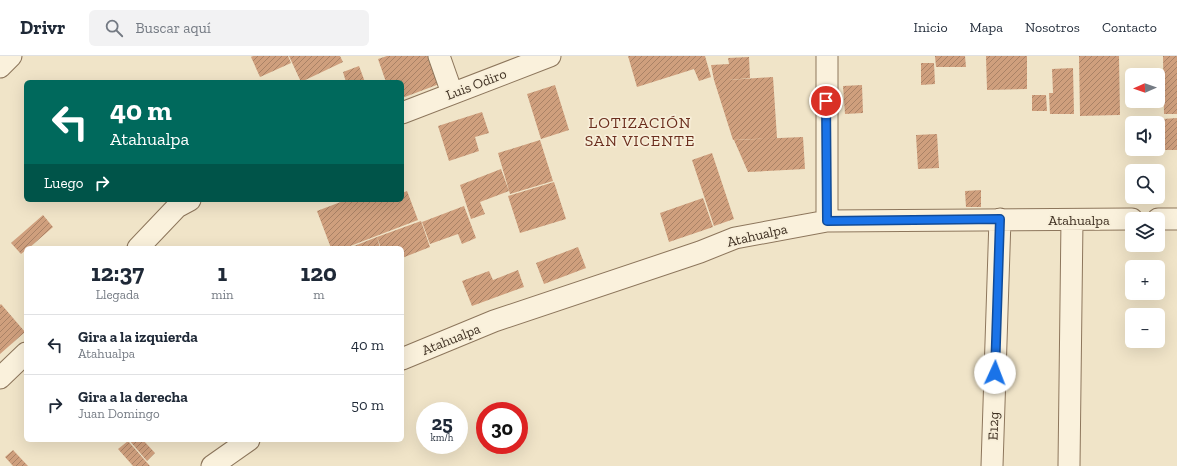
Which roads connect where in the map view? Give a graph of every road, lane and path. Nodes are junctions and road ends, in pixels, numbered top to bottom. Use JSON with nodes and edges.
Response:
{"nodes":[{"id":1,"x":11,"y":56,"type":"edge"},
{"id":2,"x":439,"y":56,"type":"edge"},
{"id":3,"x":550,"y":56,"type":"edge"},
{"id":4,"x":826,"y":56,"type":"edge"},
{"id":5,"x":0,"y":67,"type":"edge"},
{"id":6,"x":452,"y":93,"type":"junction"},
{"id":7,"x":404,"y":112,"type":"edge"},
{"id":8,"x":186,"y":202,"type":"edge"},
{"id":9,"x":1000,"y":219,"type":"junction"},
{"id":10,"x":1125,"y":219,"type":"edge"},
{"id":11,"x":1165,"y":219,"type":"edge"},
{"id":12,"x":1177,"y":219,"type":"edge"},
{"id":13,"x":1072,"y":220,"type":"junction"},
{"id":14,"x":827,"y":221,"type":"junction"},
{"id":15,"x":151,"y":244,"type":"edge"},
{"id":16,"x":24,"y":355,"type":"edge"},
{"id":17,"x":404,"y":358,"type":"edge"},
{"id":18,"x":0,"y":378,"type":"edge"},
{"id":19,"x":246,"y":442,"type":"edge"},
{"id":20,"x":212,"y":466,"type":"edge"},
{"id":21,"x":992,"y":466,"type":"edge"},
{"id":22,"x":1069,"y":466,"type":"edge"}],
"edges":[{"from":1,"to":5,"type":"street"},
{"from":2,"to":6,"type":"street"},
{"from":3,"to":6,"type":"street","name":"Luis Odiro"},
{"from":4,"to":14,"type":"street"},
{"from":6,"to":7,"type":"street","name":"Luis Odiro"},
{"from":8,"to":15,"type":"street"},
{"from":9,"to":13,"type":"street","name":"Atahualpa"},
{"from":9,"to":14,"type":"street","name":"Atahualpa"},
{"from":9,"to":21,"type":"street","name":"E12g"},
{"from":10,"to":13,"type":"street","name":"Atahualpa"},
{"from":11,"to":12,"type":"street"},
{"from":13,"to":22,"type":"street"},
{"from":14,"to":17,"type":"street","name":"Atahualpa"},
{"from":16,"to":18,"type":"street"},
{"from":19,"to":20,"type":"street"}]}
